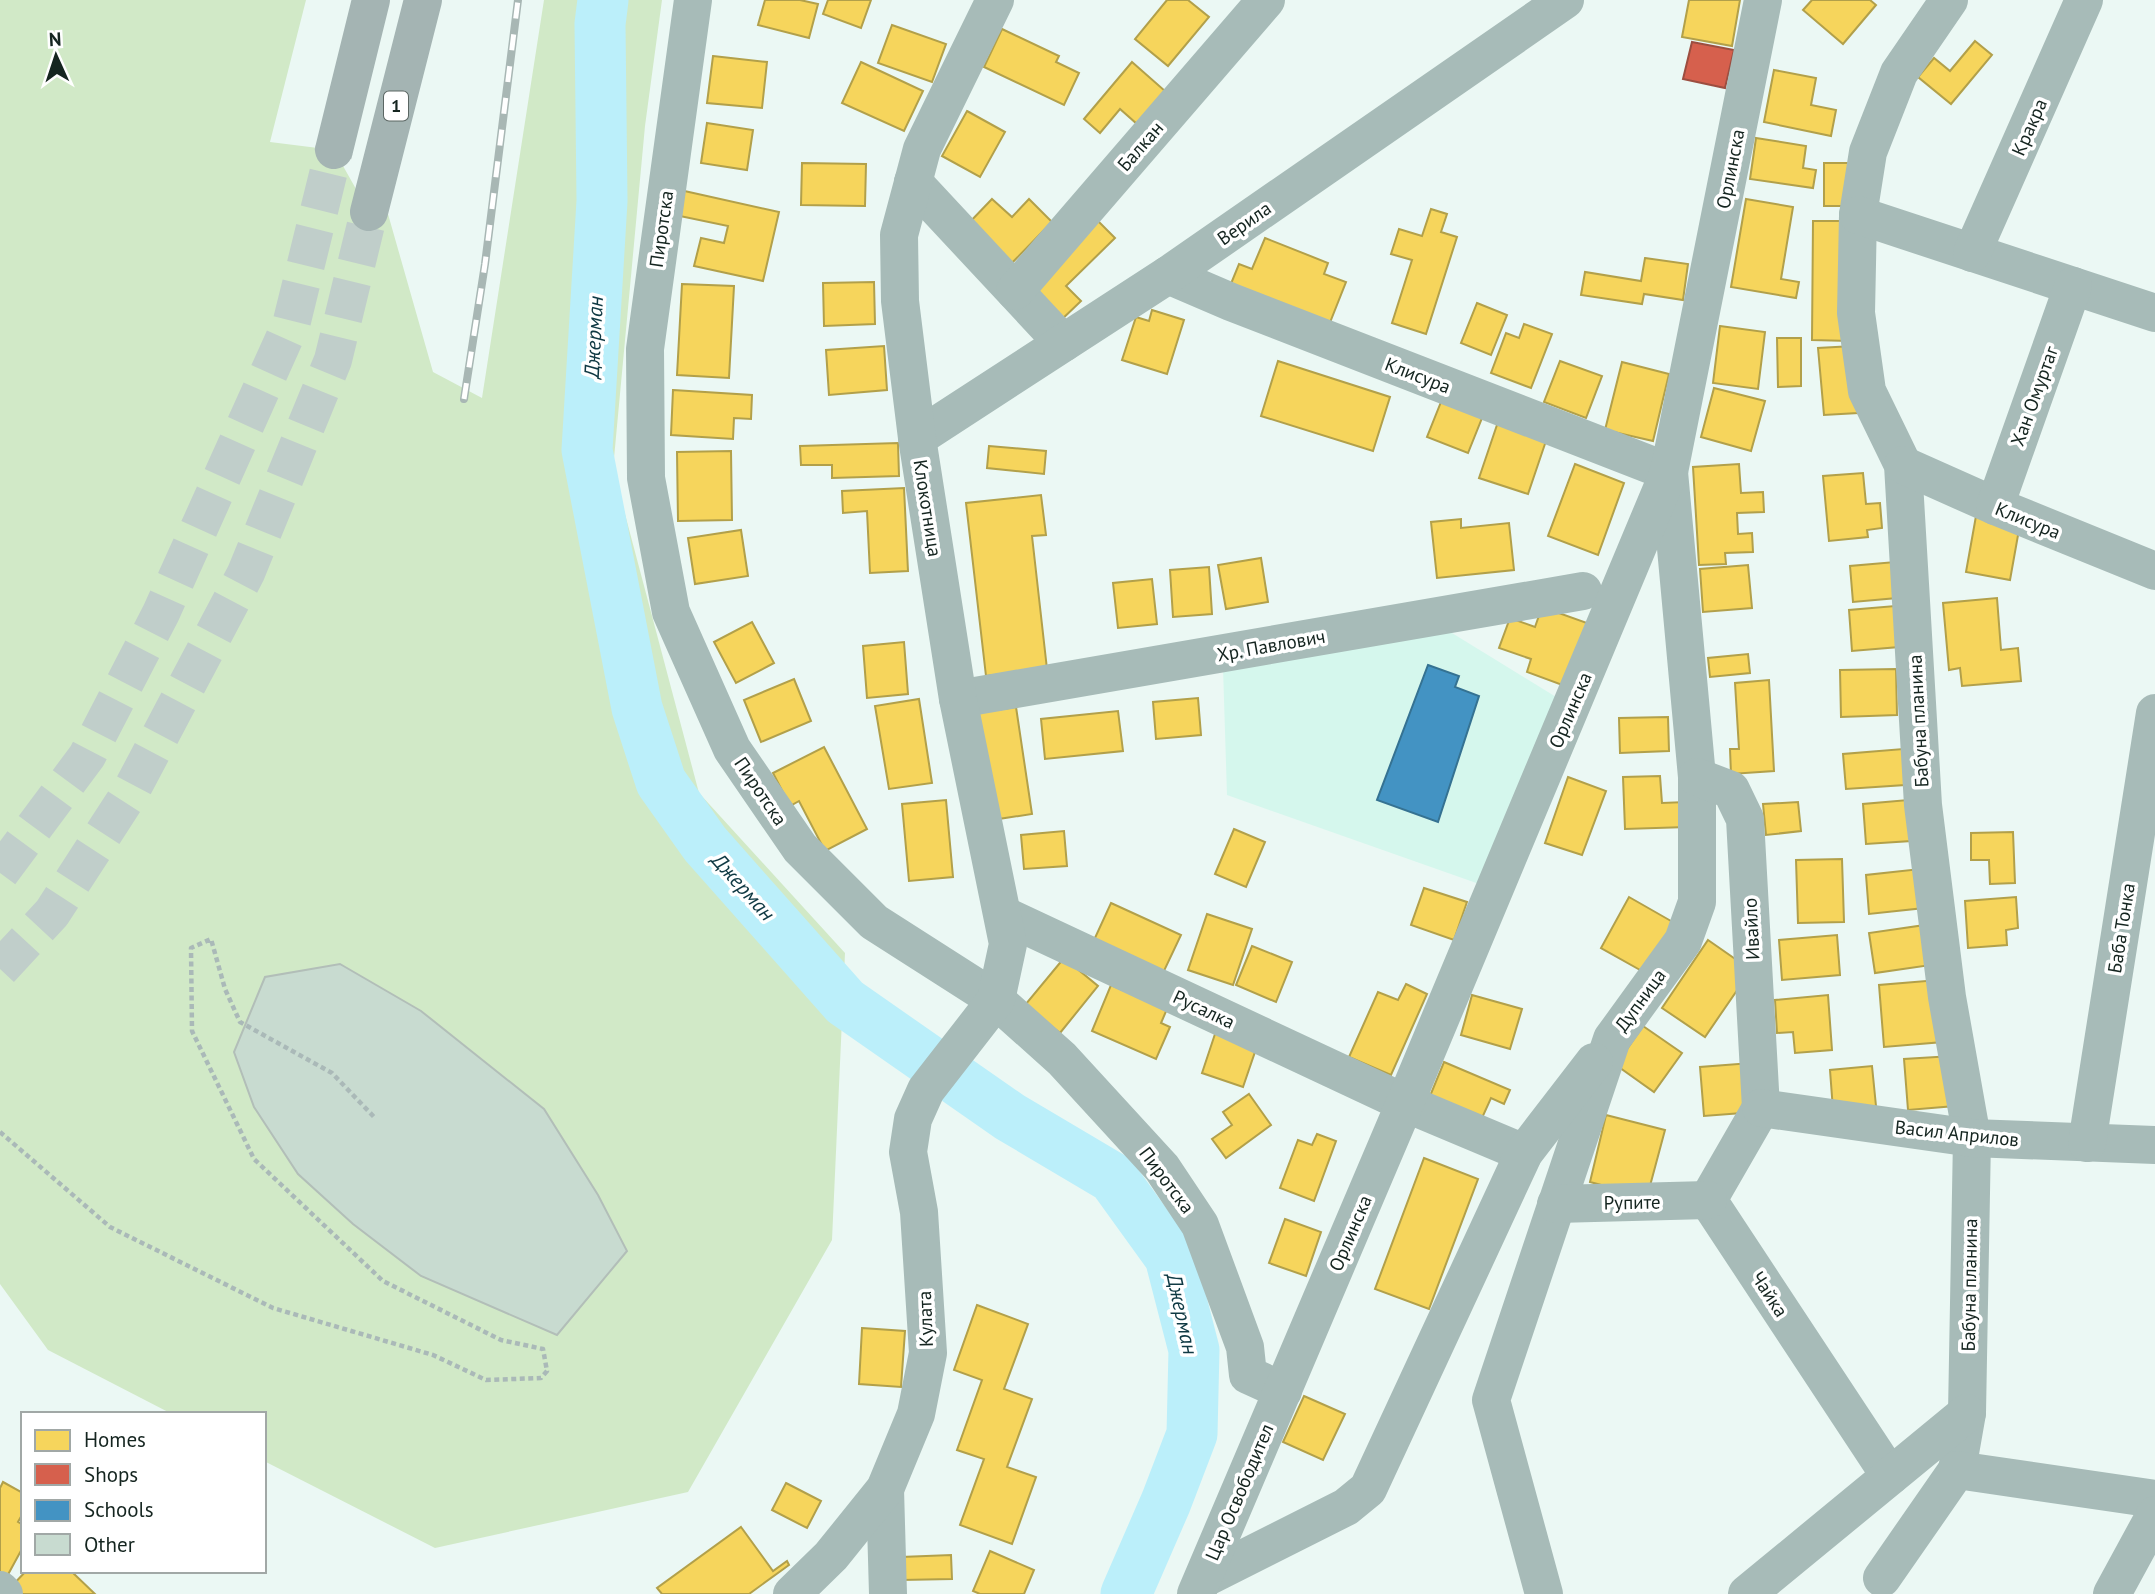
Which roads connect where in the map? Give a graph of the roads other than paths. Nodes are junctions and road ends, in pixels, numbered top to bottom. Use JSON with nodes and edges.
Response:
{"nodes":[{"id":1,"x":371,"y":0,"type":"edge"},
{"id":2,"x":423,"y":0,"type":"edge"},
{"id":3,"x":693,"y":0,"type":"edge"},
{"id":4,"x":995,"y":0,"type":"edge"},
{"id":5,"x":1266,"y":0,"type":"edge"},
{"id":6,"x":1565,"y":0,"type":"edge"},
{"id":7,"x":1763,"y":0,"type":"edge"},
{"id":8,"x":1949,"y":0,"type":"edge"},
{"id":9,"x":2084,"y":0,"type":"edge"},
{"id":10,"x":334,"y":150,"type":"tunnel mouth"},
{"id":11,"x":912,"y":182,"type":"junction"},
{"id":12,"x":369,"y":212,"type":"tunnel mouth"},
{"id":13,"x":1858,"y":215,"type":"junction"},
{"id":14,"x":1972,"y":253,"type":"junction"},
{"id":15,"x":1168,"y":275,"type":"junction"},
{"id":16,"x":2073,"y":286,"type":"junction"},
{"id":17,"x":1014,"y":291,"type":"junction"},
{"id":18,"x":2154,"y":310,"type":"edge"},
{"id":19,"x":1063,"y":343,"type":"junction"},
{"id":20,"x":917,"y":438,"type":"junction"},
{"id":21,"x":1903,"y":465,"type":"junction"},
{"id":22,"x":1669,"y":472,"type":"junction"},
{"id":23,"x":1995,"y":506,"type":"junction"},
{"id":24,"x":2155,"y":571,"type":"edge"},
{"id":25,"x":1583,"y":591,"type":"dead end"},
{"id":26,"x":958,"y":699,"type":"junction"},
{"id":27,"x":2155,"y":713,"type":"edge"},
{"id":28,"x":1697,"y":777,"type":"junction"},
{"id":29,"x":1003,"y":915,"type":"junction"},
{"id":30,"x":987,"y":1012,"type":"junction"},
{"id":31,"x":1612,"y":1039,"type":"junction"},
{"id":32,"x":1405,"y":1103,"type":"junction"},
{"id":33,"x":1761,"y":1108,"type":"junction"},
{"id":34,"x":1972,"y":1138,"type":"junction"},
{"id":35,"x":2087,"y":1143,"type":"junction"},
{"id":36,"x":2155,"y":1145,"type":"edge"},
{"id":37,"x":1524,"y":1153,"type":"junction"},
{"id":38,"x":1708,"y":1200,"type":"junction"},
{"id":39,"x":1556,"y":1204,"type":"junction"},
{"id":40,"x":1283,"y":1391,"type":"junction"},
{"id":41,"x":1967,"y":1413,"type":"junction"},
{"id":42,"x":1956,"y":1470,"type":"junction"},
{"id":43,"x":1891,"y":1476,"type":"junction"},
{"id":44,"x":885,"y":1489,"type":"junction"},
{"id":45,"x":2155,"y":1499,"type":"edge"},
{"id":46,"x":2155,"y":1515,"type":"edge"},
{"id":47,"x":1882,"y":1578,"type":"dead end"},
{"id":48,"x":1200,"y":1586,"type":"edge"},
{"id":49,"x":0,"y":1590,"type":"edge"},
{"id":50,"x":4,"y":1594,"type":"edge"},
{"id":51,"x":792,"y":1594,"type":"edge"},
{"id":52,"x":888,"y":1594,"type":"edge"},
{"id":53,"x":1544,"y":1594,"type":"edge"},
{"id":54,"x":1747,"y":1594,"type":"edge"},
{"id":55,"x":2112,"y":1594,"type":"edge"}],
"edges":[{"from":1,"to":10,"type":"main road"},
{"from":2,"to":12,"type":"main road","number":"1"},
{"from":3,"to":30,"type":"street","name":"Пиротска"},
{"from":4,"to":11,"type":"street","name":"Клокотница"},
{"from":5,"to":17,"type":"street","name":"Балкан"},
{"from":6,"to":15,"type":"street","name":"Верила"},
{"from":7,"to":22,"type":"street","name":"Орлинска"},
{"from":8,"to":13,"type":"street","name":"Бабуна планина"},
{"from":9,"to":14,"type":"street","name":"Кракра"},
{"from":11,"to":17,"type":"street"},
{"from":11,"to":20,"type":"street","name":"Клокотница"},
{"from":13,"to":14,"type":"street"},
{"from":13,"to":21,"type":"street","name":"Бабуна планина"},
{"from":14,"to":16,"type":"street"},
{"from":15,"to":19,"type":"street","name":"Верила"},
{"from":15,"to":22,"type":"street","name":"Клисура"},
{"from":16,"to":18,"type":"street"},
{"from":16,"to":23,"type":"street","name":"Хан Омуртаг"},
{"from":17,"to":19,"type":"street"},
{"from":19,"to":20,"type":"street","name":"Верила"},
{"from":20,"to":26,"type":"street","name":"Клокотница"},
{"from":21,"to":23,"type":"street","name":"Клисура"},
{"from":21,"to":34,"type":"street","name":"Бабуна планина"},
{"from":22,"to":28,"type":"street","name":"Дупница"},
{"from":22,"to":32,"type":"street","name":"Орлинска"},
{"from":23,"to":24,"type":"street","name":"Клисура"},
{"from":25,"to":26,"type":"street","name":"Хр. Павлович"},
{"from":26,"to":29,"type":"street","name":"Клокотница"},
{"from":27,"to":35,"type":"street","name":"Баба Тонка"},
{"from":28,"to":31,"type":"street","name":"Дупница"},
{"from":28,"to":33,"type":"street","name":"Ивайло"},
{"from":29,"to":30,"type":"street","name":"Клокотница"},
{"from":29,"to":32,"type":"street","name":"Русалка"},
{"from":30,"to":40,"type":"street","name":"Пиротска"},
{"from":30,"to":44,"type":"street","name":"Кулата"},
{"from":31,"to":37,"type":"street"},
{"from":31,"to":39,"type":"street","name":"Дупница"},
{"from":32,"to":37,"type":"street","name":"Русалка"},
{"from":32,"to":40,"type":"street","name":"Орлинска"},
{"from":33,"to":34,"type":"street","name":"Васил Априлов"},
{"from":33,"to":38,"type":"street"},
{"from":34,"to":35,"type":"street","name":"Васил Априлов"},
{"from":34,"to":41,"type":"street","name":"Бабуна планина"},
{"from":35,"to":36,"type":"street","name":"Васил Априлов"},
{"from":37,"to":48,"type":"street"},
{"from":38,"to":39,"type":"street","name":"Рупите"},
{"from":38,"to":43,"type":"street","name":"Чайка"},
{"from":39,"to":53,"type":"street","name":"Дупница"},
{"from":40,"to":48,"type":"street","name":"Цар Освободител"},
{"from":41,"to":42,"type":"street","name":"Бабуна планина"},
{"from":41,"to":43,"type":"street"},
{"from":42,"to":45,"type":"street"},
{"from":42,"to":47,"type":"street"},
{"from":43,"to":54,"type":"street"},
{"from":44,"to":51,"type":"street","name":"Кулата"},
{"from":44,"to":52,"type":"street"},
{"from":46,"to":55,"type":"street"},
{"from":49,"to":50,"type":"street"}]}
